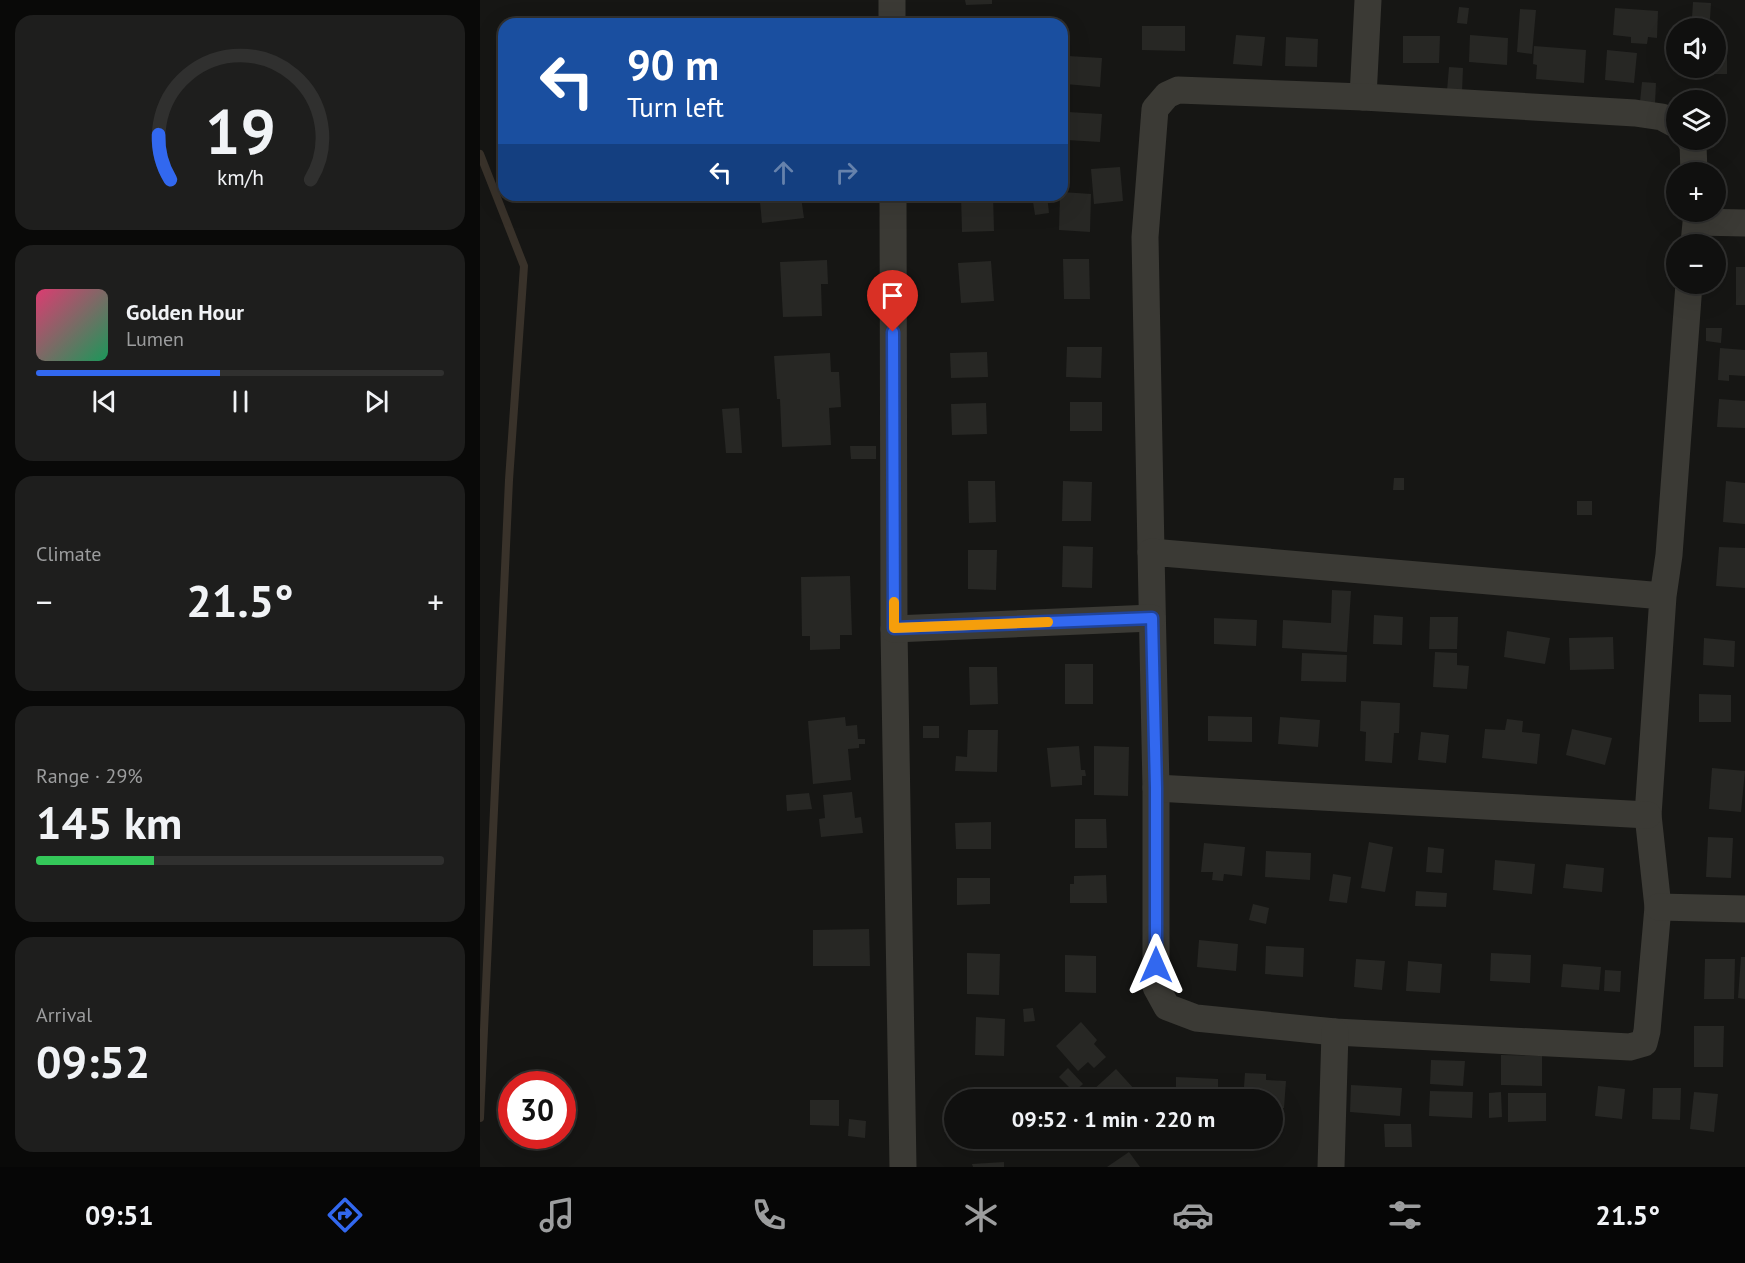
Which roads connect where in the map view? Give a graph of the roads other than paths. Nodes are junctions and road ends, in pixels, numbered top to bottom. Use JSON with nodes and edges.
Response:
{"nodes":[{"id":1,"x":892,"y":0,"type":"edge"},
{"id":2,"x":1368,"y":0,"type":"edge"},
{"id":3,"x":892,"y":18,"type":"edge"},
{"id":4,"x":1364,"y":97,"type":"junction"},
{"id":5,"x":1666,"y":119,"type":"edge"},
{"id":6,"x":893,"y":201,"type":"edge"},
{"id":7,"x":1745,"y":223,"type":"edge"},
{"id":8,"x":1696,"y":226,"type":"edge"},
{"id":9,"x":1688,"y":294,"type":"edge"},
{"id":10,"x":1151,"y":552,"type":"junction"},
{"id":11,"x":1663,"y":596,"type":"junction"},
{"id":12,"x":1152,"y":618,"type":"junction"},
{"id":13,"x":894,"y":628,"type":"junction"},
{"id":14,"x":1156,"y":788,"type":"junction"},
{"id":15,"x":1648,"y":815,"type":"junction"},
{"id":16,"x":1658,"y":907,"type":"junction"},
{"id":17,"x":1745,"y":909,"type":"edge"},
{"id":18,"x":1335,"y":1032,"type":"junction"},
{"id":19,"x":903,"y":1167,"type":"edge"},
{"id":20,"x":1331,"y":1167,"type":"edge"}],
"edges":[{"from":1,"to":3,"type":"street"},
{"from":2,"to":4,"type":"street"},
{"from":4,"to":5,"type":"street"},
{"from":4,"to":10,"type":"street"},
{"from":6,"to":13,"type":"street"},
{"from":7,"to":8,"type":"street"},
{"from":9,"to":11,"type":"street"},
{"from":10,"to":11,"type":"street"},
{"from":10,"to":12,"type":"street"},
{"from":11,"to":15,"type":"street"},
{"from":12,"to":13,"type":"street"},
{"from":12,"to":14,"type":"street"},
{"from":13,"to":19,"type":"street"},
{"from":14,"to":15,"type":"street"},
{"from":14,"to":18,"type":"street"},
{"from":15,"to":16,"type":"street"},
{"from":16,"to":17,"type":"street"},
{"from":16,"to":18,"type":"street"},
{"from":18,"to":20,"type":"street"}]}
